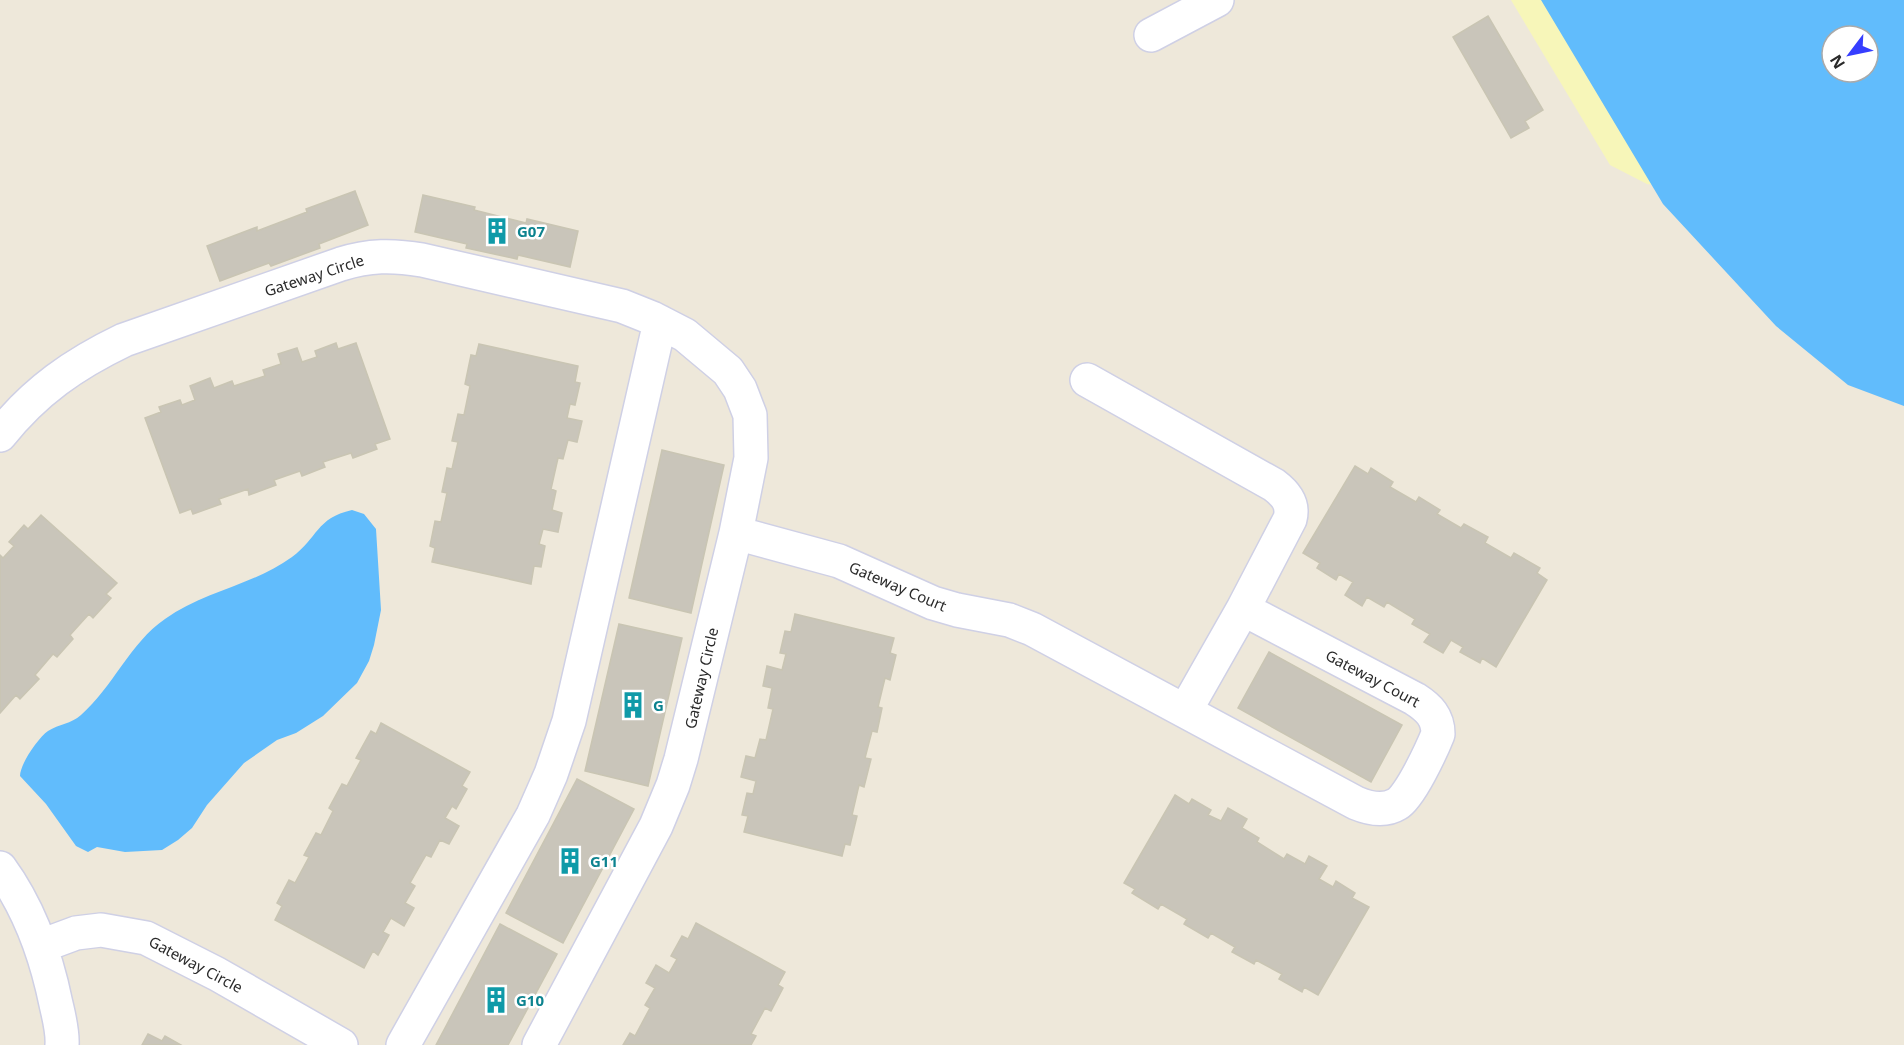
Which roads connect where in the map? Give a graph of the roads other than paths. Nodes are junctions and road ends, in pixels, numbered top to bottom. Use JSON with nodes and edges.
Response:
{"nodes":[{"id":1,"x":1217,"y":0,"type":"edge"},
{"id":2,"x":1151,"y":35,"type":"dead end"},
{"id":3,"x":660,"y":322,"type":"junction"},
{"id":4,"x":1087,"y":380,"type":"dead end"},
{"id":5,"x":0,"y":435,"type":"edge"},
{"id":6,"x":735,"y":533,"type":"junction"},
{"id":7,"x":1243,"y":609,"type":"junction"},
{"id":8,"x":1185,"y":711,"type":"junction"},
{"id":9,"x":0,"y":868,"type":"edge"},
{"id":10,"x":41,"y":946,"type":"junction"},
{"id":11,"x":62,"y":1045,"type":"edge"},
{"id":12,"x":341,"y":1045,"type":"edge"},
{"id":13,"x":403,"y":1045,"type":"edge"},
{"id":14,"x":539,"y":1045,"type":"edge"}],
"edges":[{"from":1,"to":2,"type":"street"},
{"from":3,"to":5,"type":"street","name":"Gateway Circle"},
{"from":3,"to":6,"type":"street","name":"Gateway Circle"},
{"from":3,"to":13,"type":"street"},
{"from":4,"to":7,"type":"street"},
{"from":6,"to":8,"type":"street","name":"Gateway Court"},
{"from":6,"to":14,"type":"street","name":"Gateway Circle"},
{"from":7,"to":8,"type":"street"},
{"from":7,"to":8,"type":"street","name":"Gateway Court"},
{"from":9,"to":10,"type":"street"},
{"from":10,"to":11,"type":"street"},
{"from":10,"to":12,"type":"street","name":"Gateway Circle"}]}
